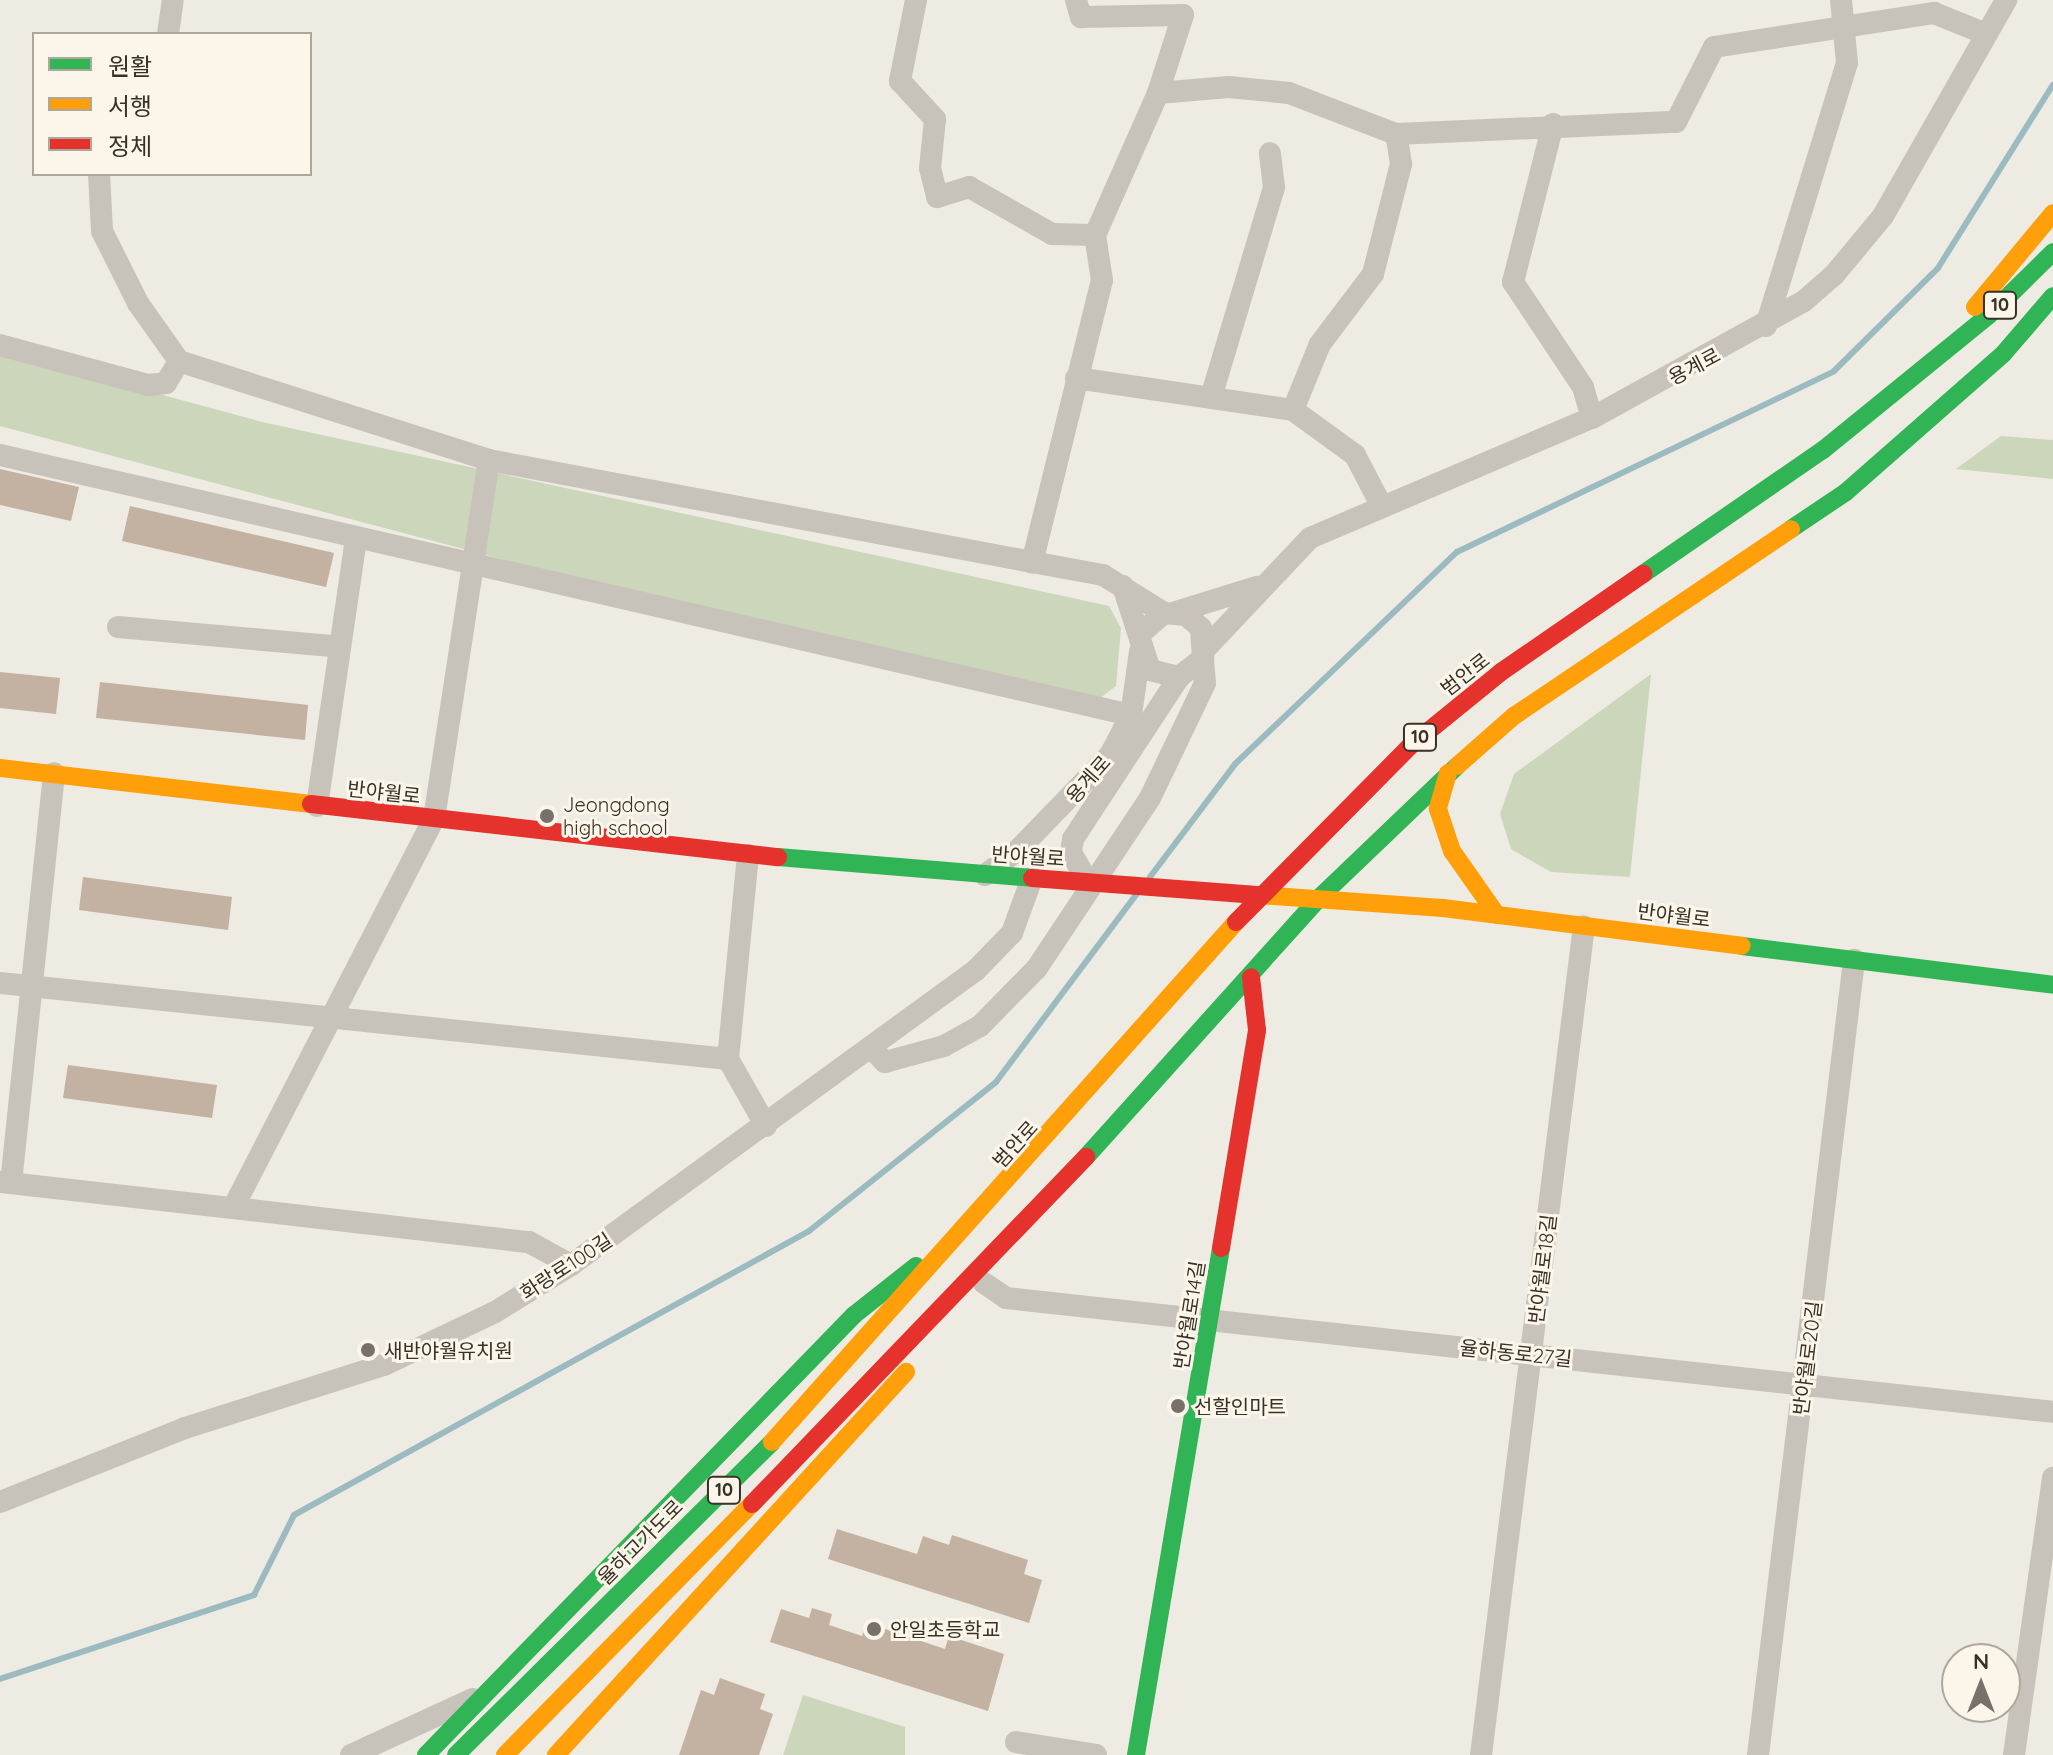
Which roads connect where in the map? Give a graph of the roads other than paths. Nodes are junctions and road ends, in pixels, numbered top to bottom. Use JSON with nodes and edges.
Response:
{"nodes":[{"id":1,"x":173,"y":0,"type":"edge"},
{"id":2,"x":916,"y":0,"type":"edge"},
{"id":3,"x":1076,"y":0,"type":"edge"},
{"id":4,"x":1841,"y":0,"type":"edge"},
{"id":5,"x":2006,"y":0,"type":"edge"},
{"id":6,"x":1935,"y":7,"type":"edge"},
{"id":7,"x":1841,"y":26,"type":"junction"},
{"id":8,"x":168,"y":32,"type":"edge"},
{"id":9,"x":1986,"y":34,"type":"junction"},
{"id":10,"x":1158,"y":93,"type":"junction"},
{"id":11,"x":1553,"y":124,"type":"junction"},
{"id":12,"x":1396,"y":134,"type":"junction"},
{"id":13,"x":1270,"y":153,"type":"dead end"},
{"id":14,"x":99,"y":176,"type":"edge"},
{"id":15,"x":2053,"y":213,"type":"edge"},
{"id":16,"x":1095,"y":235,"type":"junction"},
{"id":17,"x":2053,"y":252,"type":"edge"},
{"id":18,"x":2053,"y":296,"type":"edge"},
{"id":19,"x":2053,"y":309,"type":"edge"},
{"id":20,"x":1766,"y":326,"type":"junction"},
{"id":21,"x":0,"y":345,"type":"edge"},
{"id":22,"x":1943,"y":353,"type":"junction"},
{"id":23,"x":2004,"y":353,"type":"junction"},
{"id":24,"x":179,"y":361,"type":"junction"},
{"id":25,"x":1076,"y":378,"type":"junction"},
{"id":26,"x":1212,"y":394,"type":"junction"},
{"id":27,"x":1293,"y":410,"type":"junction"},
{"id":28,"x":1592,"y":418,"type":"junction"},
{"id":29,"x":0,"y":455,"type":"edge"},
{"id":30,"x":489,"y":460,"type":"junction"},
{"id":31,"x":1381,"y":505,"type":"junction"},
{"id":32,"x":356,"y":540,"type":"junction"},
{"id":33,"x":1032,"y":562,"type":"junction"},
{"id":34,"x":470,"y":567,"type":"junction"},
{"id":35,"x":1121,"y":582,"type":"junction"},
{"id":36,"x":1257,"y":587,"type":"junction"},
{"id":37,"x":1170,"y":612,"type":"junction"},
{"id":38,"x":118,"y":627,"type":"dead end"},
{"id":39,"x":1141,"y":643,"type":"junction"},
{"id":40,"x":340,"y":647,"type":"junction"},
{"id":41,"x":1204,"y":653,"type":"junction"},
{"id":42,"x":1179,"y":677,"type":"junction"},
{"id":43,"x":1131,"y":715,"type":"junction"},
{"id":44,"x":0,"y":768,"type":"edge"},
{"id":45,"x":54,"y":773,"type":"junction"},
{"id":46,"x":1448,"y":773,"type":"junction"},
{"id":47,"x":317,"y":806,"type":"junction"},
{"id":48,"x":434,"y":819,"type":"junction"},
{"id":49,"x":748,"y":855,"type":"junction"},
{"id":50,"x":985,"y":875,"type":"junction"},
{"id":51,"x":1032,"y":878,"type":"junction"},
{"id":52,"x":1088,"y":882,"type":"junction"},
{"id":53,"x":1260,"y":895,"type":"junction"},
{"id":54,"x":1319,"y":898,"type":"junction"},
{"id":55,"x":1497,"y":915,"type":"junction"},
{"id":56,"x":1584,"y":926,"type":"junction"},
{"id":57,"x":1854,"y":960,"type":"junction"},
{"id":58,"x":1251,"y":977,"type":"junction"},
{"id":59,"x":0,"y":983,"type":"edge"},
{"id":60,"x":2053,"y":985,"type":"edge"},
{"id":61,"x":30,"y":987,"type":"junction"},
{"id":62,"x":334,"y":1019,"type":"junction"},
{"id":63,"x":873,"y":1050,"type":"junction"},
{"id":64,"x":728,"y":1059,"type":"junction"},
{"id":65,"x":766,"y":1126,"type":"junction"},
{"id":66,"x":5,"y":1182,"type":"edge"},
{"id":67,"x":233,"y":1208,"type":"junction"},
{"id":68,"x":980,"y":1215,"type":"junction"},
{"id":69,"x":1012,"y":1239,"type":"junction"},
{"id":70,"x":571,"y":1265,"type":"junction"},
{"id":71,"x":984,"y":1283,"type":"junction"},
{"id":72,"x":1211,"y":1320,"type":"junction"},
{"id":73,"x":1532,"y":1355,"type":"junction"},
{"id":74,"x":1804,"y":1385,"type":"junction"},
{"id":75,"x":2053,"y":1412,"type":"edge"},
{"id":76,"x":2053,"y":1478,"type":"edge"},
{"id":77,"x":0,"y":1502,"type":"edge"},
{"id":78,"x":485,"y":1694,"type":"junction"},
{"id":79,"x":1016,"y":1742,"type":"dead end"},
{"id":80,"x":351,"y":1755,"type":"edge"},
{"id":81,"x":426,"y":1755,"type":"edge"},
{"id":82,"x":456,"y":1755,"type":"edge"},
{"id":83,"x":505,"y":1755,"type":"edge"},
{"id":84,"x":556,"y":1755,"type":"edge"},
{"id":85,"x":1096,"y":1755,"type":"edge"},
{"id":86,"x":1136,"y":1755,"type":"edge"},
{"id":87,"x":1481,"y":1755,"type":"edge"},
{"id":88,"x":1758,"y":1755,"type":"edge"},
{"id":89,"x":2014,"y":1755,"type":"edge"}],
"edges":[{"from":1,"to":8,"type":"street"},
{"from":2,"to":16,"type":"street"},
{"from":3,"to":10,"type":"street"},
{"from":4,"to":7,"type":"street"},
{"from":5,"to":9,"type":"street","name":"용계로"},
{"from":6,"to":7,"type":"street"},
{"from":6,"to":9,"type":"street"},
{"from":7,"to":11,"type":"street"},
{"from":7,"to":20,"type":"street"},
{"from":9,"to":20,"type":"street","name":"용계로"},
{"from":10,"to":12,"type":"street"},
{"from":10,"to":16,"type":"street"},
{"from":11,"to":12,"type":"street"},
{"from":11,"to":28,"type":"street"},
{"from":12,"to":27,"type":"street"},
{"from":13,"to":26,"type":"street"},
{"from":14,"to":24,"type":"street"},
{"from":15,"to":22,"type":"main road"},
{"from":16,"to":25,"type":"street"},
{"from":17,"to":22,"type":"main road","name":"범안로","number":"10"},
{"from":18,"to":23,"type":"main road","number":"10"},
{"from":19,"to":23,"type":"main road"},
{"from":20,"to":28,"type":"street","name":"용계로"},
{"from":21,"to":24,"type":"street"},
{"from":22,"to":53,"type":"main road","name":"범안로","number":"10"},
{"from":23,"to":46,"type":"main road","number":"10"},
{"from":24,"to":30,"type":"street"},
{"from":25,"to":26,"type":"street"},
{"from":25,"to":33,"type":"street"},
{"from":26,"to":27,"type":"street"},
{"from":27,"to":31,"type":"street"},
{"from":28,"to":31,"type":"street","name":"용계로"},
{"from":29,"to":32,"type":"street"},
{"from":30,"to":33,"type":"street"},
{"from":30,"to":34,"type":"street"},
{"from":31,"to":36,"type":"street","name":"용계로"},
{"from":32,"to":34,"type":"street"},
{"from":32,"to":40,"type":"street"},
{"from":33,"to":35,"type":"street"},
{"from":34,"to":43,"type":"street"},
{"from":34,"to":48,"type":"street"},
{"from":35,"to":37,"type":"street"},
{"from":35,"to":39,"type":"street"},
{"from":36,"to":37,"type":"street","name":"용계로"},
{"from":36,"to":41,"type":"street","name":"용계로"},
{"from":37,"to":39,"type":"street"},
{"from":37,"to":41,"type":"street"},
{"from":38,"to":40,"type":"street"},
{"from":39,"to":42,"type":"street"},
{"from":39,"to":43,"type":"street","name":"용계로"},
{"from":40,"to":47,"type":"street"},
{"from":41,"to":42,"type":"street"},
{"from":41,"to":63,"type":"street"},
{"from":42,"to":52,"type":"street","name":"용계로"},
{"from":43,"to":50,"type":"street","name":"용계로"},
{"from":44,"to":45,"type":"main road","name":"반야월로"},
{"from":45,"to":47,"type":"main road","name":"반야월로"},
{"from":45,"to":61,"type":"street"},
{"from":46,"to":54,"type":"main road","number":"10"},
{"from":46,"to":55,"type":"main road"},
{"from":47,"to":48,"type":"main road","name":"반야월로"},
{"from":48,"to":49,"type":"main road","name":"반야월로"},
{"from":48,"to":62,"type":"street"},
{"from":49,"to":50,"type":"main road","name":"반야월로"},
{"from":49,"to":64,"type":"street"},
{"from":50,"to":51,"type":"main road","name":"반야월로"},
{"from":51,"to":52,"type":"main road","name":"반야월로","bridge":true},
{"from":51,"to":63,"type":"street","name":"화랑로100길"},
{"from":52,"to":53,"type":"main road","name":"반야월로","bridge":true},
{"from":53,"to":54,"type":"main road","name":"반야월로"},
{"from":53,"to":68,"type":"main road","name":"범안로","number":"10"},
{"from":54,"to":55,"type":"main road","name":"반야월로"},
{"from":54,"to":58,"type":"main road","number":"10"},
{"from":55,"to":56,"type":"main road","name":"반야월로"},
{"from":56,"to":57,"type":"main road","name":"반야월로"},
{"from":56,"to":73,"type":"street","name":"반야월로18길"},
{"from":57,"to":60,"type":"main road","name":"반야월로"},
{"from":57,"to":74,"type":"street","name":"반야월로20길"},
{"from":58,"to":69,"type":"main road","number":"10"},
{"from":58,"to":72,"type":"main road","name":"반야월로14길"},
{"from":59,"to":61,"type":"street"},
{"from":61,"to":62,"type":"street"},
{"from":61,"to":66,"type":"street"},
{"from":62,"to":64,"type":"street"},
{"from":62,"to":67,"type":"street"},
{"from":63,"to":65,"type":"street","name":"화랑로100길"},
{"from":64,"to":65,"type":"street"},
{"from":65,"to":70,"type":"street","name":"화랑로100길"},
{"from":66,"to":67,"type":"street"},
{"from":67,"to":70,"type":"street"},
{"from":68,"to":78,"type":"main road"},
{"from":68,"to":82,"type":"main road","name":"율하고가도로","number":"10"},
{"from":69,"to":71,"type":"main road"},
{"from":69,"to":83,"type":"main road","number":"10"},
{"from":70,"to":77,"type":"street","name":"화랑로100길"},
{"from":71,"to":72,"type":"street","name":"율하동로27길"},
{"from":71,"to":84,"type":"main road"},
{"from":72,"to":73,"type":"street","name":"율하동로27길"},
{"from":72,"to":86,"type":"main road","name":"반야월로14길"},
{"from":73,"to":74,"type":"street","name":"율하동로27길"},
{"from":73,"to":87,"type":"street","name":"반야월로18길"},
{"from":74,"to":75,"type":"street","name":"율하동로27길"},
{"from":74,"to":88,"type":"street","name":"반야월로20길"},
{"from":76,"to":89,"type":"street"},
{"from":78,"to":80,"type":"street"},
{"from":78,"to":81,"type":"main road"},
{"from":79,"to":85,"type":"street"}]}
